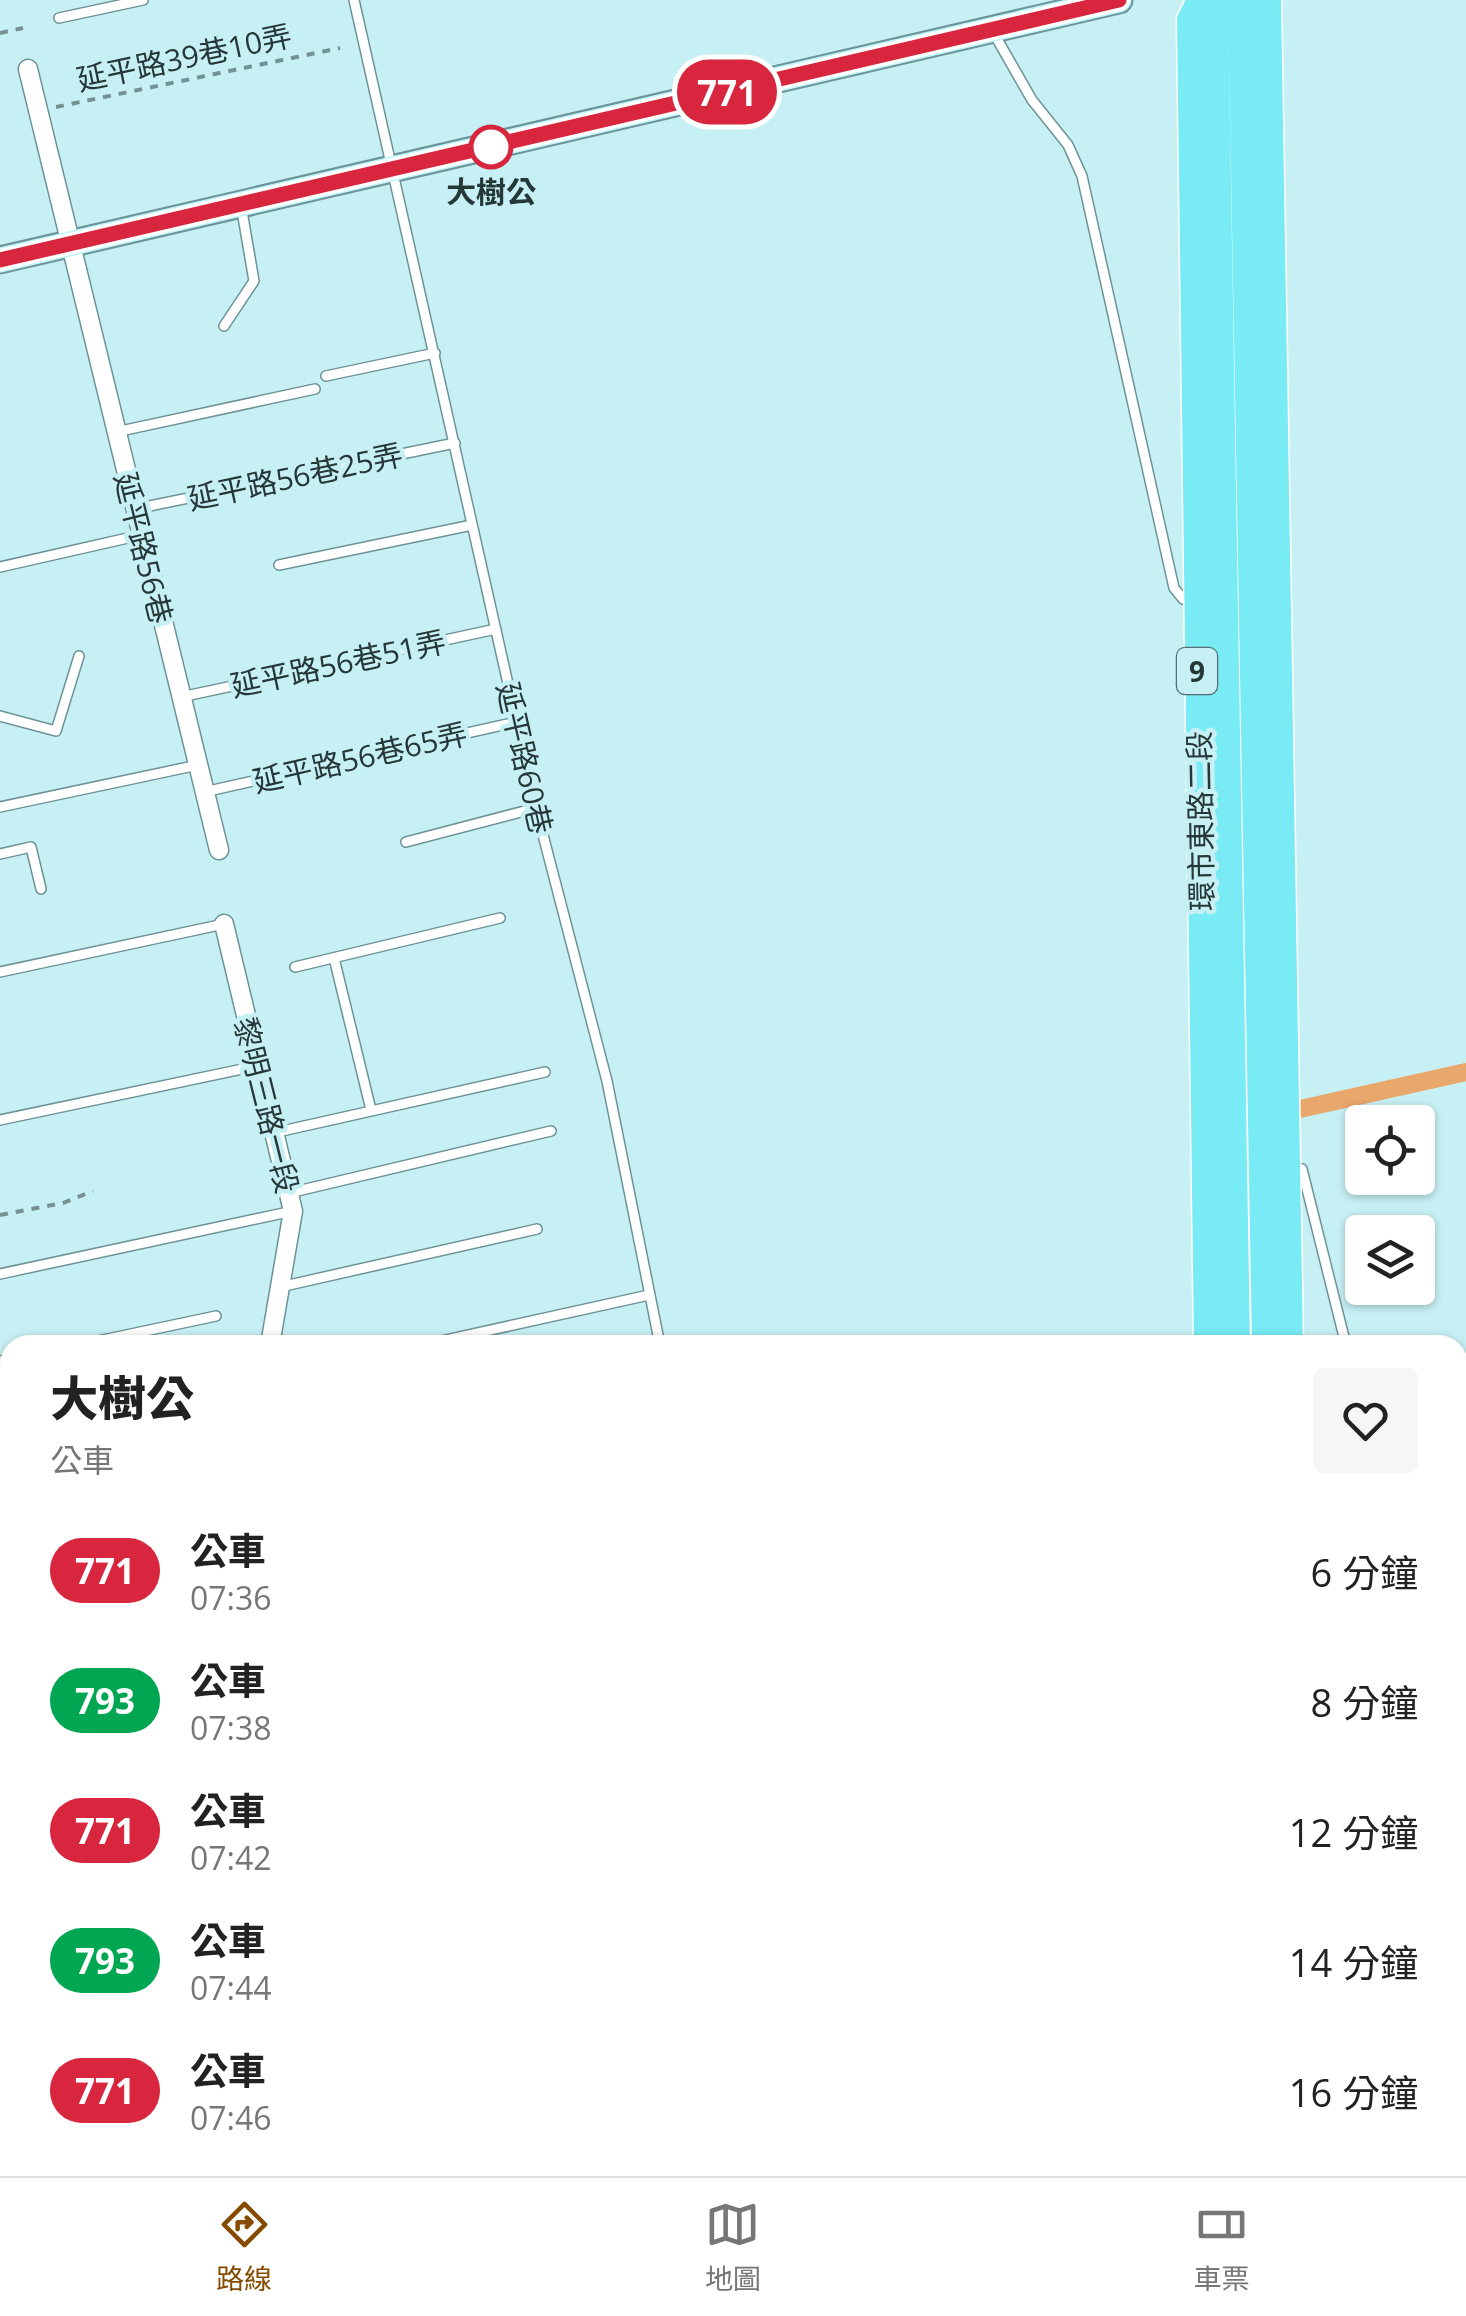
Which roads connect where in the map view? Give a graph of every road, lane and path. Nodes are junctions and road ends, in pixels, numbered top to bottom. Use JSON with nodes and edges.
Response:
{"nodes":[{"id":1,"x":143,"y":0,"type":"edge"},
{"id":2,"x":354,"y":0,"type":"edge"},
{"id":3,"x":1119,"y":0,"type":"edge"},
{"id":4,"x":1214,"y":0,"type":"edge"},
{"id":5,"x":1242,"y":0,"type":"edge"},
{"id":6,"x":1267,"y":0,"type":"edge"},
{"id":7,"x":1193,"y":6,"type":"edge"},
{"id":8,"x":1043,"y":9,"type":"edge"},
{"id":9,"x":59,"y":18,"type":"dead end"},
{"id":10,"x":24,"y":28,"type":"dead end"},
{"id":11,"x":992,"y":30,"type":"junction"},
{"id":12,"x":0,"y":33,"type":"edge"},
{"id":13,"x":340,"y":48,"type":"dead end"},
{"id":14,"x":28,"y":68,"type":"dead end"},
{"id":15,"x":38,"y":110,"type":"junction"},
{"id":16,"x":393,"y":170,"type":"junction"},
{"id":17,"x":242,"y":205,"type":"junction"},
{"id":18,"x":70,"y":245,"type":"junction"},
{"id":19,"x":0,"y":260,"type":"edge"},
{"id":20,"x":224,"y":326,"type":"dead end"},
{"id":21,"x":435,"y":353,"type":"junction"},
{"id":22,"x":326,"y":376,"type":"dead end"},
{"id":23,"x":316,"y":389,"type":"dead end"},
{"id":24,"x":116,"y":432,"type":"junction"},
{"id":25,"x":454,"y":443,"type":"junction"},
{"id":26,"x":134,"y":509,"type":"junction"},
{"id":27,"x":472,"y":525,"type":"junction"},
{"id":28,"x":141,"y":535,"type":"junction"},
{"id":29,"x":279,"y":565,"type":"dead end"},
{"id":30,"x":0,"y":567,"type":"edge"},
{"id":31,"x":1265,"y":599,"type":"junction"},
{"id":32,"x":1210,"y":602,"type":"junction"},
{"id":33,"x":496,"y":629,"type":"junction"},
{"id":34,"x":79,"y":656,"type":"dead end"},
{"id":35,"x":181,"y":697,"type":"junction"},
{"id":36,"x":0,"y":716,"type":"edge"},
{"id":37,"x":516,"y":722,"type":"junction"},
{"id":38,"x":198,"y":766,"type":"junction"},
{"id":39,"x":204,"y":792,"type":"junction"},
{"id":40,"x":0,"y":807,"type":"edge"},
{"id":41,"x":536,"y":808,"type":"junction"},
{"id":42,"x":406,"y":842,"type":"dead end"},
{"id":43,"x":219,"y":850,"type":"dead end"},
{"id":44,"x":0,"y":854,"type":"edge"},
{"id":45,"x":41,"y":889,"type":"dead end"},
{"id":46,"x":500,"y":918,"type":"dead end"},
{"id":47,"x":224,"y":924,"type":"joint"},
{"id":48,"x":334,"y":958,"type":"junction"},
{"id":49,"x":296,"y":967,"type":"dead end"},
{"id":50,"x":0,"y":972,"type":"edge"},
{"id":51,"x":257,"y":1066,"type":"junction"},
{"id":52,"x":545,"y":1072,"type":"dead end"},
{"id":53,"x":372,"y":1110,"type":"junction"},
{"id":54,"x":0,"y":1120,"type":"edge"},
{"id":55,"x":551,"y":1132,"type":"dead end"},
{"id":56,"x":274,"y":1133,"type":"junction"},
{"id":57,"x":1275,"y":1167,"type":"junction"},
{"id":58,"x":1219,"y":1168,"type":"junction"},
{"id":59,"x":93,"y":1191,"type":"dead end"},
{"id":60,"x":291,"y":1202,"type":"junction"},
{"id":61,"x":0,"y":1215,"type":"edge"},
{"id":62,"x":537,"y":1229,"type":"dead end"},
{"id":63,"x":0,"y":1274,"type":"edge"},
{"id":64,"x":280,"y":1287,"type":"junction"},
{"id":65,"x":649,"y":1294,"type":"junction"},
{"id":66,"x":216,"y":1316,"type":"dead end"},
{"id":67,"x":126,"y":1335,"type":"edge"},
{"id":68,"x":272,"y":1335,"type":"edge"},
{"id":69,"x":467,"y":1335,"type":"edge"},
{"id":70,"x":658,"y":1335,"type":"edge"},
{"id":71,"x":1209,"y":1335,"type":"edge"},
{"id":72,"x":1235,"y":1335,"type":"edge"},
{"id":73,"x":1267,"y":1335,"type":"edge"},
{"id":74,"x":1289,"y":1335,"type":"edge"},
{"id":75,"x":1343,"y":1335,"type":"edge"}],
"edges":[{"from":1,"to":9,"type":"lane"},
{"from":2,"to":16,"type":"lane","name":"延平路60巷"},
{"from":3,"to":8,"type":"main road"},
{"from":4,"to":32,"type":"main road","name":"環市東路二段","number":"9"},
{"from":5,"to":31,"type":"main road","name":"環市東路二段","number":"9"},
{"from":6,"to":31,"type":"main road","name":"環市東路二段","number":"9"},
{"from":7,"to":32,"type":"main road","name":"環市東路二段","number":"9"},
{"from":8,"to":11,"type":"main road"},
{"from":10,"to":12,"type":"path"},
{"from":11,"to":16,"type":"main road"},
{"from":11,"to":32,"type":"lane"},
{"from":13,"to":15,"type":"path","name":"延平路39巷10弄"},
{"from":14,"to":15,"type":"street","name":"延平路56巷"},
{"from":15,"to":18,"type":"street","name":"延平路56巷"},
{"from":16,"to":17,"type":"main road"},
{"from":16,"to":21,"type":"lane","name":"延平路60巷"},
{"from":17,"to":18,"type":"main road"},
{"from":17,"to":20,"type":"lane"},
{"from":18,"to":19,"type":"main road"},
{"from":18,"to":24,"type":"street","name":"延平路56巷"},
{"from":21,"to":22,"type":"lane"},
{"from":21,"to":25,"type":"lane","name":"延平路60巷"},
{"from":23,"to":24,"type":"lane"},
{"from":24,"to":26,"type":"street","name":"延平路56巷"},
{"from":25,"to":26,"type":"lane","name":"延平路56巷25弄"},
{"from":25,"to":27,"type":"lane","name":"延平路60巷"},
{"from":26,"to":28,"type":"street","name":"延平路56巷"},
{"from":27,"to":29,"type":"lane"},
{"from":27,"to":33,"type":"lane","name":"延平路60巷"},
{"from":28,"to":30,"type":"lane"},
{"from":28,"to":35,"type":"street","name":"延平路56巷"},
{"from":31,"to":32,"type":"lane"},
{"from":31,"to":57,"type":"main road","name":"環市東路二段","number":"9"},
{"from":32,"to":58,"type":"main road","name":"環市東路二段","number":"9"},
{"from":33,"to":35,"type":"lane","name":"延平路56巷51弄"},
{"from":33,"to":37,"type":"lane","name":"延平路60巷"},
{"from":34,"to":36,"type":"lane"},
{"from":35,"to":38,"type":"street","name":"延平路56巷"},
{"from":37,"to":39,"type":"lane","name":"延平路56巷65弄"},
{"from":37,"to":41,"type":"lane","name":"延平路60巷"},
{"from":38,"to":39,"type":"street","name":"延平路56巷"},
{"from":38,"to":40,"type":"lane"},
{"from":39,"to":43,"type":"street","name":"延平路56巷"},
{"from":41,"to":42,"type":"lane"},
{"from":41,"to":65,"type":"lane","name":"延平路60巷"},
{"from":44,"to":45,"type":"lane"},
{"from":46,"to":48,"type":"lane"},
{"from":47,"to":50,"type":"lane"},
{"from":47,"to":51,"type":"street","name":"黎明三路一段"},
{"from":48,"to":49,"type":"lane"},
{"from":48,"to":53,"type":"lane"},
{"from":51,"to":54,"type":"lane"},
{"from":51,"to":56,"type":"street","name":"黎明三路一段"},
{"from":52,"to":53,"type":"lane"},
{"from":53,"to":56,"type":"lane"},
{"from":55,"to":60,"type":"lane"},
{"from":56,"to":60,"type":"street","name":"黎明三路一段"},
{"from":57,"to":58,"type":"main road"},
{"from":57,"to":73,"type":"main road","name":"環市東路二段","number":"9"},
{"from":57,"to":74,"type":"main road","name":"環市東路二段","number":"9"},
{"from":57,"to":75,"type":"lane"},
{"from":58,"to":71,"type":"main road","name":"環市東路二段","number":"9"},
{"from":58,"to":72,"type":"main road","name":"環市東路二段","number":"9"},
{"from":59,"to":61,"type":"path"},
{"from":60,"to":63,"type":"lane"},
{"from":60,"to":64,"type":"street","name":"黎明三路一段"},
{"from":62,"to":64,"type":"lane"},
{"from":64,"to":68,"type":"street","name":"黎明三路一段"},
{"from":65,"to":69,"type":"lane"},
{"from":65,"to":70,"type":"lane","name":"延平路60巷"},
{"from":66,"to":67,"type":"lane"}]}
